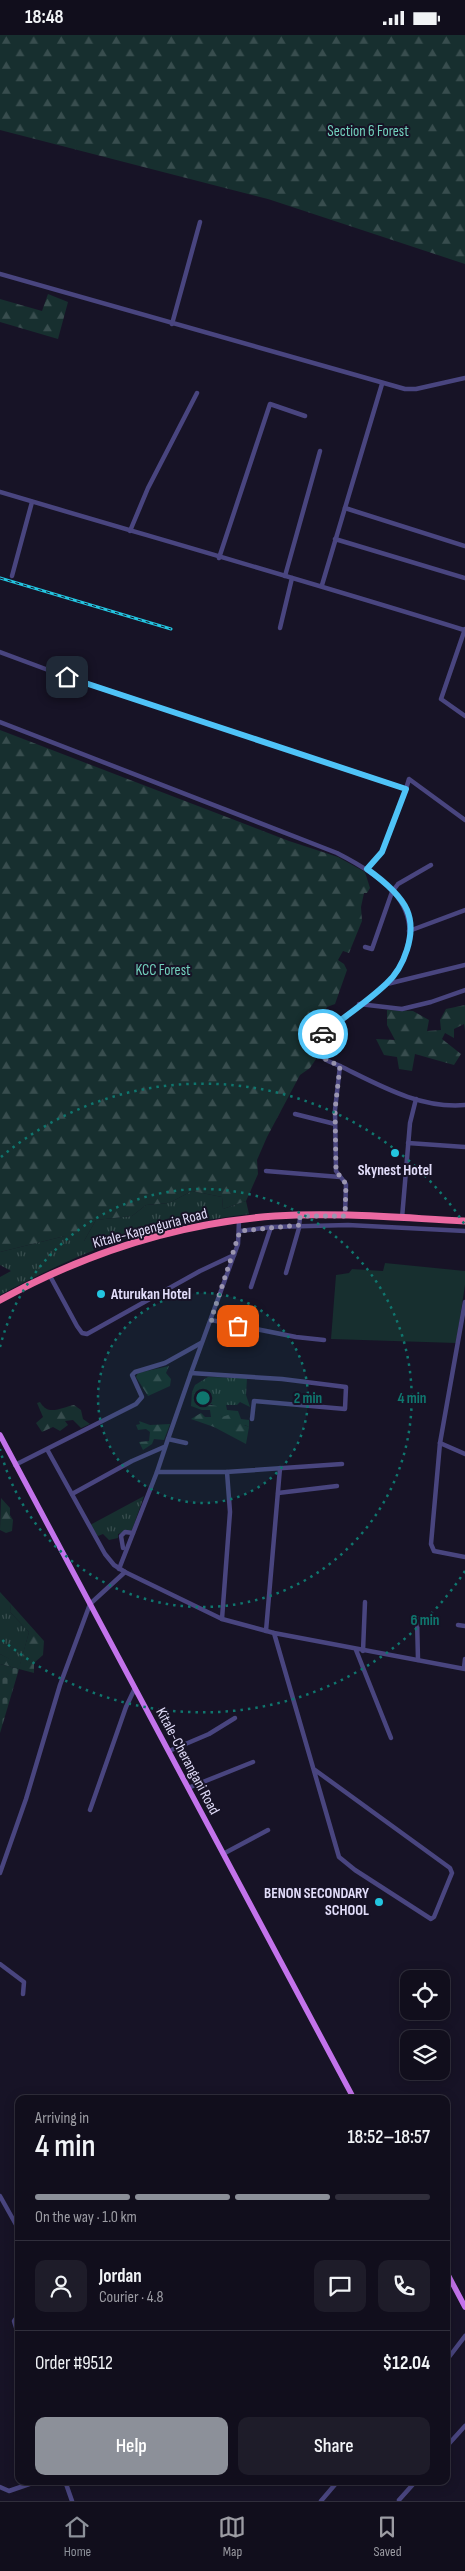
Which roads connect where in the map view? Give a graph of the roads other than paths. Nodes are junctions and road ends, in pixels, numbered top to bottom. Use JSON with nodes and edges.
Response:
{"nodes":[{"id":1,"x":200,"y":222,"type":"dead end"},
{"id":2,"x":0,"y":274,"type":"edge"},
{"id":3,"x":172,"y":324,"type":"junction"},
{"id":4,"x":465,"y":378,"type":"edge"},
{"id":5,"x":382,"y":384,"type":"junction"},
{"id":6,"x":197,"y":393,"type":"dead end"},
{"id":7,"x":305,"y":416,"type":"dead end"},
{"id":8,"x":320,"y":451,"type":"dead end"},
{"id":9,"x":0,"y":492,"type":"edge"},
{"id":10,"x":32,"y":502,"type":"junction"},
{"id":11,"x":345,"y":508,"type":"junction"},
{"id":12,"x":130,"y":531,"type":"junction"},
{"id":13,"x":335,"y":539,"type":"junction"},
{"id":14,"x":465,"y":546,"type":"edge"},
{"id":15,"x":219,"y":558,"type":"junction"},
{"id":16,"x":12,"y":576,"type":"dead end"},
{"id":17,"x":285,"y":576,"type":"junction"},
{"id":18,"x":292,"y":578,"type":"junction"},
{"id":19,"x":465,"y":578,"type":"edge"},
{"id":20,"x":322,"y":585,"type":"junction"},
{"id":21,"x":280,"y":628,"type":"dead end"},
{"id":22,"x":465,"y":629,"type":"edge"},
{"id":23,"x":0,"y":652,"type":"edge"},
{"id":24,"x":465,"y":716,"type":"edge"},
{"id":25,"x":0,"y":722,"type":"edge"},
{"id":26,"x":406,"y":789,"type":"junction"},
{"id":27,"x":465,"y":820,"type":"edge"},
{"id":28,"x":431,"y":865,"type":"dead end"},
{"id":29,"x":367,"y":869,"type":"junction"},
{"id":30,"x":392,"y":892,"type":"junction"},
{"id":31,"x":465,"y":910,"type":"edge"},
{"id":32,"x":409,"y":931,"type":"junction"},
{"id":33,"x":365,"y":947,"type":"dead end"},
{"id":34,"x":465,"y":965,"type":"edge"},
{"id":35,"x":387,"y":984,"type":"junction"},
{"id":36,"x":465,"y":990,"type":"edge"},
{"id":37,"x":359,"y":1004,"type":"junction"},
{"id":38,"x":340,"y":1066,"type":"junction"},
{"id":39,"x":416,"y":1099,"type":"junction"},
{"id":40,"x":465,"y":1105,"type":"edge"},
{"id":41,"x":295,"y":1114,"type":"dead end"},
{"id":42,"x":335,"y":1124,"type":"junction"},
{"id":43,"x":408,"y":1143,"type":"junction"},
{"id":44,"x":465,"y":1147,"type":"edge"},
{"id":45,"x":266,"y":1171,"type":"dead end"},
{"id":46,"x":341,"y":1177,"type":"junction"},
{"id":47,"x":300,"y":1216,"type":"junction"},
{"id":48,"x":345,"y":1216,"type":"junction"},
{"id":49,"x":402,"y":1218,"type":"junction"},
{"id":50,"x":239,"y":1221,"type":"junction"},
{"id":51,"x":465,"y":1221,"type":"edge"},
{"id":52,"x":300,"y":1225,"type":"junction"},
{"id":53,"x":272,"y":1227,"type":"junction"},
{"id":54,"x":240,"y":1231,"type":"junction"},
{"id":55,"x":465,"y":1231,"type":"edge"},
{"id":56,"x":234,"y":1255,"type":"junction"},
{"id":57,"x":286,"y":1273,"type":"dead end"},
{"id":58,"x":50,"y":1276,"type":"junction"},
{"id":59,"x":250,"y":1287,"type":"dead end"},
{"id":60,"x":0,"y":1300,"type":"edge"},
{"id":61,"x":465,"y":1302,"type":"edge"},
{"id":62,"x":211,"y":1320,"type":"junction"},
{"id":63,"x":462,"y":1334,"type":"edge"},
{"id":64,"x":324,"y":1340,"type":"dead end"},
{"id":65,"x":202,"y":1343,"type":"junction"},
{"id":66,"x":191,"y":1373,"type":"junction"},
{"id":67,"x":252,"y":1419,"type":"dead end"},
{"id":68,"x":0,"y":1435,"type":"edge"},
{"id":69,"x":168,"y":1439,"type":"junction"},
{"id":70,"x":186,"y":1443,"type":"dead end"},
{"id":71,"x":440,"y":1443,"type":"junction"},
{"id":72,"x":164,"y":1447,"type":"junction"},
{"id":73,"x":48,"y":1451,"type":"junction"},
{"id":74,"x":465,"y":1454,"type":"edge"},
{"id":75,"x":342,"y":1463,"type":"dead end"},
{"id":76,"x":15,"y":1465,"type":"junction"},
{"id":77,"x":280,"y":1468,"type":"junction"},
{"id":78,"x":156,"y":1472,"type":"junction"},
{"id":79,"x":227,"y":1472,"type":"junction"},
{"id":80,"x":337,"y":1486,"type":"dead end"},
{"id":81,"x":72,"y":1493,"type":"junction"},
{"id":82,"x":278,"y":1493,"type":"junction"},
{"id":83,"x":133,"y":1533,"type":"junction"},
{"id":84,"x":123,"y":1548,"type":"dead end"},
{"id":85,"x":465,"y":1557,"type":"edge"},
{"id":86,"x":119,"y":1569,"type":"junction"},
{"id":87,"x":125,"y":1572,"type":"junction"},
{"id":88,"x":365,"y":1602,"type":"dead end"},
{"id":89,"x":90,"y":1604,"type":"junction"},
{"id":90,"x":417,"y":1618,"type":"dead end"},
{"id":91,"x":222,"y":1619,"type":"junction"},
{"id":92,"x":458,"y":1625,"type":"dead end"},
{"id":93,"x":465,"y":1626,"type":"edge"},
{"id":94,"x":266,"y":1631,"type":"junction"},
{"id":95,"x":274,"y":1633,"type":"junction"},
{"id":96,"x":356,"y":1650,"type":"junction"},
{"id":97,"x":363,"y":1651,"type":"junction"},
{"id":98,"x":465,"y":1659,"type":"edge"},
{"id":99,"x":418,"y":1660,"type":"junction"},
{"id":100,"x":464,"y":1669,"type":"edge"},
{"id":101,"x":135,"y":1688,"type":"junction"},
{"id":102,"x":235,"y":1718,"type":"dead end"},
{"id":103,"x":391,"y":1738,"type":"dead end"},
{"id":104,"x":169,"y":1751,"type":"junction"},
{"id":105,"x":253,"y":1761,"type":"dead end"},
{"id":106,"x":315,"y":1770,"type":"junction"},
{"id":107,"x":188,"y":1788,"type":"junction"},
{"id":108,"x":90,"y":1810,"type":"dead end"},
{"id":109,"x":268,"y":1830,"type":"dead end"},
{"id":110,"x":223,"y":1854,"type":"junction"},
{"id":111,"x":0,"y":1873,"type":"edge"},
{"id":112,"x":0,"y":1963,"type":"edge"},
{"id":113,"x":23,"y":1995,"type":"dead end"},
{"id":114,"x":352,"y":2095,"type":"edge"},
{"id":115,"x":0,"y":2196,"type":"edge"},
{"id":116,"x":15,"y":2223,"type":"edge"},
{"id":117,"x":450,"y":2285,"type":"edge"},
{"id":118,"x":465,"y":2307,"type":"edge"},
{"id":119,"x":465,"y":2336,"type":"edge"},
{"id":120,"x":450,"y":2356,"type":"edge"},
{"id":121,"x":465,"y":2426,"type":"edge"},
{"id":122,"x":450,"y":2443,"type":"edge"},
{"id":123,"x":27,"y":2485,"type":"edge"},
{"id":124,"x":66,"y":2485,"type":"edge"},
{"id":125,"x":334,"y":2485,"type":"edge"},
{"id":126,"x":412,"y":2485,"type":"edge"},
{"id":127,"x":0,"y":2487,"type":"edge"},
{"id":128,"x":399,"y":2500,"type":"edge"},
{"id":129,"x":72,"y":2501,"type":"edge"},
{"id":130,"x":320,"y":2501,"type":"edge"}],
"edges":[{"from":1,"to":3,"type":"street"},
{"from":2,"to":3,"type":"street"},
{"from":3,"to":5,"type":"street"},
{"from":4,"to":5,"type":"street"},
{"from":5,"to":11,"type":"street"},
{"from":6,"to":12,"type":"street"},
{"from":7,"to":15,"type":"street"},
{"from":8,"to":17,"type":"street"},
{"from":9,"to":10,"type":"street"},
{"from":10,"to":12,"type":"street"},
{"from":10,"to":16,"type":"street"},
{"from":11,"to":13,"type":"street"},
{"from":11,"to":14,"type":"street"},
{"from":12,"to":15,"type":"street"},
{"from":13,"to":19,"type":"street"},
{"from":13,"to":20,"type":"street"},
{"from":15,"to":17,"type":"street"},
{"from":17,"to":18,"type":"street"},
{"from":18,"to":20,"type":"street"},
{"from":18,"to":21,"type":"street"},
{"from":20,"to":22,"type":"street"},
{"from":22,"to":24,"type":"street"},
{"from":23,"to":26,"type":"street"},
{"from":25,"to":29,"type":"street"},
{"from":26,"to":27,"type":"street"},
{"from":26,"to":29,"type":"street"},
{"from":28,"to":30,"type":"street"},
{"from":29,"to":30,"type":"street"},
{"from":30,"to":32,"type":"street"},
{"from":30,"to":33,"type":"street"},
{"from":31,"to":32,"type":"street"},
{"from":32,"to":35,"type":"street"},
{"from":34,"to":35,"type":"street"},
{"from":35,"to":37,"type":"street"},
{"from":36,"to":37,"type":"street"},
{"from":37,"to":38,"type":"street"},
{"from":38,"to":39,"type":"street"},
{"from":38,"to":42,"type":"street"},
{"from":39,"to":40,"type":"street"},
{"from":39,"to":43,"type":"street"},
{"from":41,"to":42,"type":"street"},
{"from":42,"to":46,"type":"street"},
{"from":43,"to":44,"type":"street"},
{"from":43,"to":49,"type":"street"},
{"from":45,"to":46,"type":"street"},
{"from":46,"to":48,"type":"street"},
{"from":47,"to":48,"type":"highway","name":"Kitale-Kapenguria Road"},
{"from":47,"to":50,"type":"highway","name":"Kitale-Kapenguria Road"},
{"from":47,"to":52,"type":"street"},
{"from":48,"to":49,"type":"highway","name":"Kitale-Kapenguria Road"},
{"from":49,"to":51,"type":"highway","name":"Kitale-Kapenguria Road"},
{"from":50,"to":54,"type":"street"},
{"from":50,"to":58,"type":"highway","name":"Kitale-Kapenguria Road"},
{"from":52,"to":53,"type":"street"},
{"from":52,"to":55,"type":"street"},
{"from":52,"to":57,"type":"street"},
{"from":53,"to":54,"type":"street"},
{"from":53,"to":59,"type":"street"},
{"from":54,"to":56,"type":"street"},
{"from":56,"to":58,"type":"street"},
{"from":56,"to":62,"type":"street"},
{"from":58,"to":60,"type":"highway","name":"Kitale-Kapenguria Road"},
{"from":61,"to":63,"type":"street"},
{"from":62,"to":64,"type":"street"},
{"from":62,"to":65,"type":"street"},
{"from":63,"to":71,"type":"street"},
{"from":65,"to":66,"type":"street"},
{"from":65,"to":73,"type":"street"},
{"from":66,"to":67,"type":"street"},
{"from":66,"to":69,"type":"street"},
{"from":68,"to":76,"type":"main road","name":"Kitale-Cherangani Road"},
{"from":69,"to":70,"type":"street"},
{"from":69,"to":72,"type":"street"},
{"from":71,"to":74,"type":"street"},
{"from":71,"to":85,"type":"street"},
{"from":72,"to":78,"type":"street"},
{"from":72,"to":81,"type":"street"},
{"from":73,"to":76,"type":"street"},
{"from":73,"to":81,"type":"street"},
{"from":75,"to":77,"type":"street"},
{"from":76,"to":89,"type":"main road","name":"Kitale-Cherangani Road"},
{"from":77,"to":79,"type":"street"},
{"from":77,"to":82,"type":"street"},
{"from":78,"to":79,"type":"street"},
{"from":78,"to":83,"type":"street"},
{"from":79,"to":91,"type":"street"},
{"from":80,"to":82,"type":"street"},
{"from":81,"to":86,"type":"street"},
{"from":82,"to":94,"type":"street"},
{"from":83,"to":84,"type":"street"},
{"from":83,"to":86,"type":"street"},
{"from":86,"to":87,"type":"street"},
{"from":87,"to":89,"type":"street"},
{"from":87,"to":91,"type":"street"},
{"from":88,"to":97,"type":"street"},
{"from":89,"to":101,"type":"main road","name":"Kitale-Cherangani Road"},
{"from":89,"to":111,"type":"street"},
{"from":90,"to":99,"type":"street"},
{"from":91,"to":94,"type":"street"},
{"from":92,"to":93,"type":"street"},
{"from":94,"to":95,"type":"street"},
{"from":95,"to":96,"type":"street"},
{"from":95,"to":106,"type":"street"},
{"from":96,"to":97,"type":"street"},
{"from":96,"to":103,"type":"street"},
{"from":97,"to":99,"type":"street"},
{"from":98,"to":100,"type":"street"},
{"from":99,"to":100,"type":"street"},
{"from":101,"to":104,"type":"main road","name":"Kitale-Cherangani Road"},
{"from":101,"to":108,"type":"street"},
{"from":102,"to":104,"type":"street"},
{"from":104,"to":107,"type":"main road","name":"Kitale-Cherangani Road"},
{"from":105,"to":107,"type":"street"},
{"from":106,"to":106,"type":"street"},
{"from":107,"to":110,"type":"main road","name":"Kitale-Cherangani Road"},
{"from":109,"to":110,"type":"street"},
{"from":110,"to":114,"type":"main road","name":"Kitale-Cherangani Road"},
{"from":112,"to":113,"type":"street"},
{"from":115,"to":116,"type":"street"},
{"from":117,"to":118,"type":"main road"},
{"from":119,"to":120,"type":"street"},
{"from":121,"to":122,"type":"street"},
{"from":123,"to":127,"type":"street"},
{"from":124,"to":129,"type":"street"},
{"from":125,"to":130,"type":"street"},
{"from":126,"to":128,"type":"street"}]}
